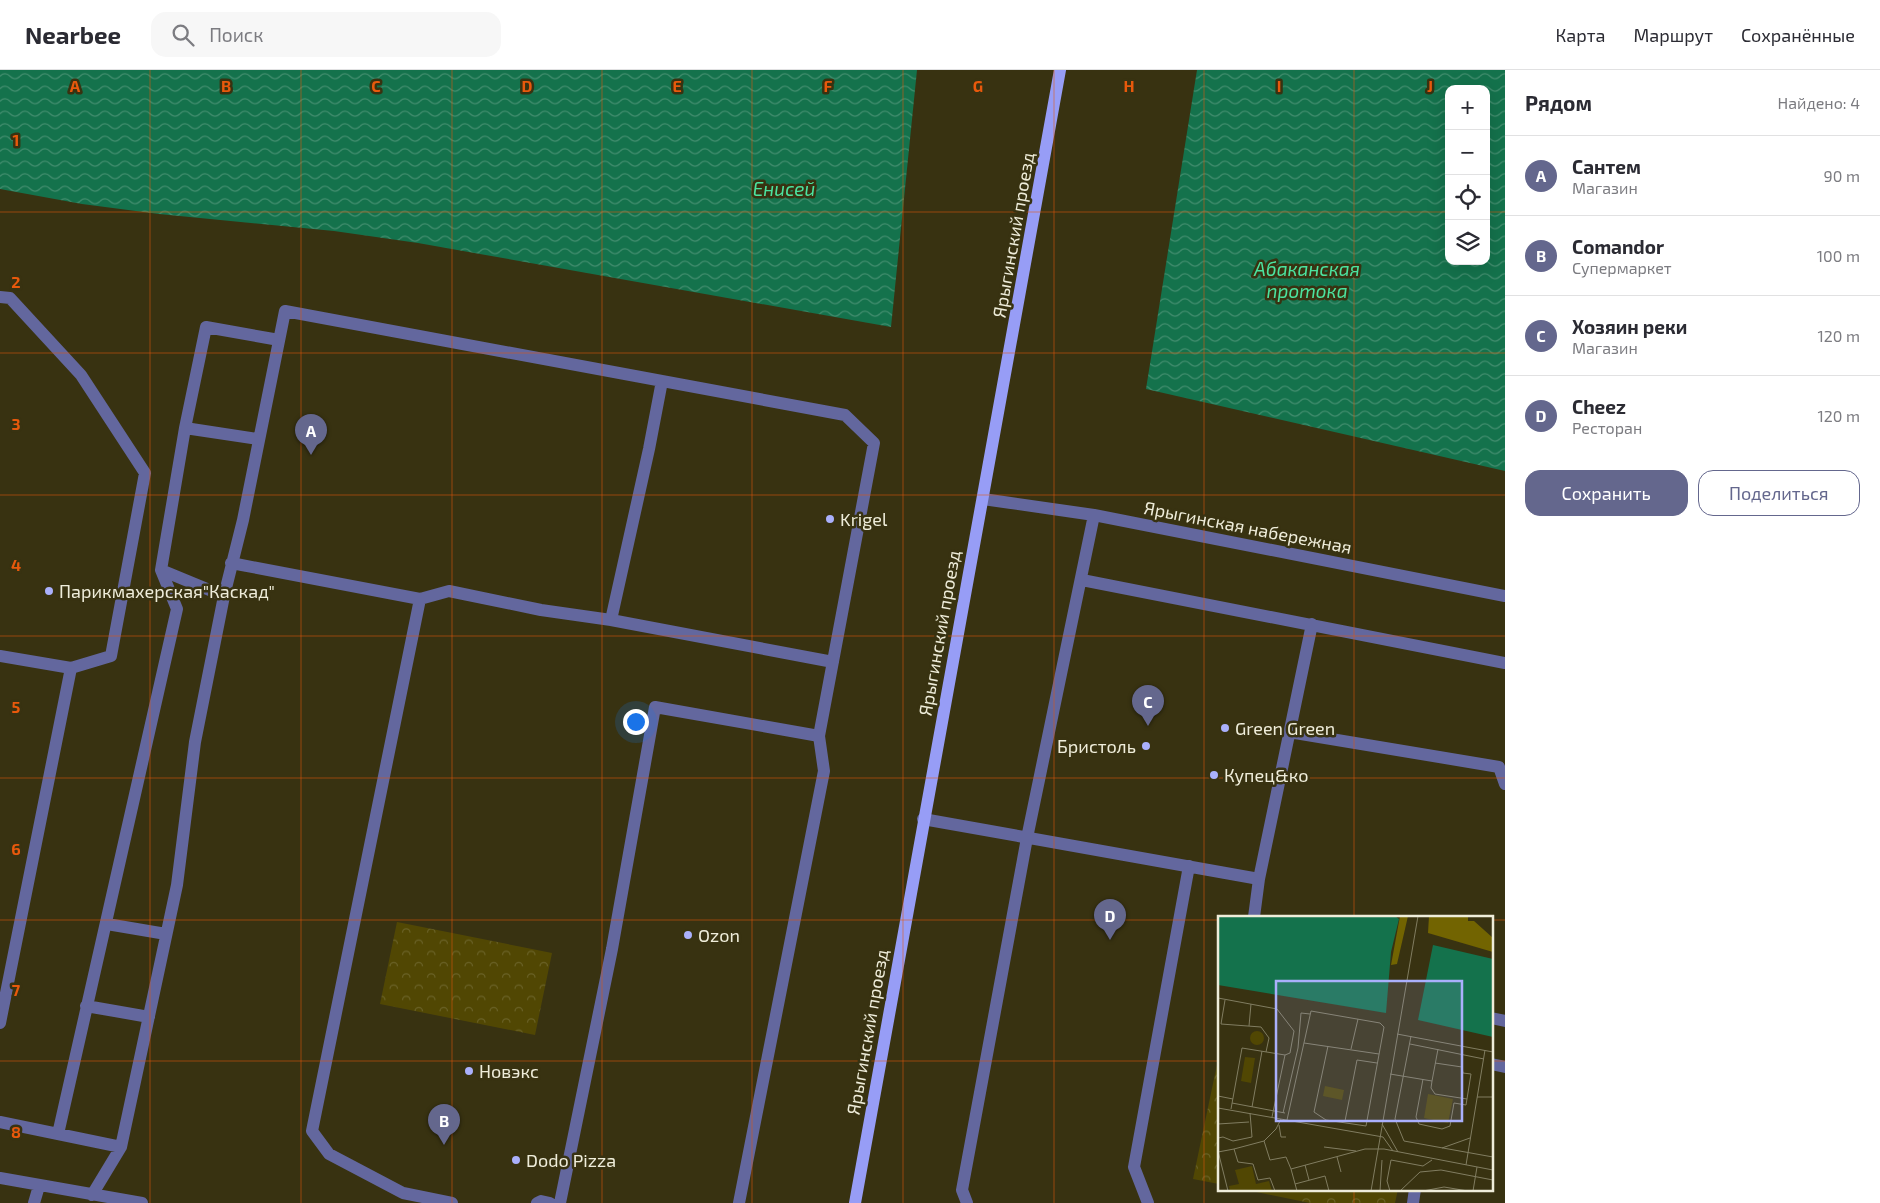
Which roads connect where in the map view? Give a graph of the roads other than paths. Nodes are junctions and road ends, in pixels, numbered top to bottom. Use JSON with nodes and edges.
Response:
{"nodes":[{"id":1,"x":1060,"y":70,"type":"edge"},
{"id":2,"x":0,"y":297,"type":"edge"},
{"id":3,"x":279,"y":340,"type":"junction"},
{"id":4,"x":662,"y":381,"type":"junction"},
{"id":5,"x":185,"y":428,"type":"junction"},
{"id":6,"x":258,"y":439,"type":"junction"},
{"id":7,"x":982,"y":499,"type":"junction"},
{"id":8,"x":1094,"y":515,"type":"junction"},
{"id":9,"x":231,"y":563,"type":"junction"},
{"id":10,"x":161,"y":570,"type":"junction"},
{"id":11,"x":1082,"y":580,"type":"junction"},
{"id":12,"x":224,"y":596,"type":"junction"},
{"id":13,"x":1505,"y":596,"type":"edge"},
{"id":14,"x":420,"y":599,"type":"junction"},
{"id":15,"x":611,"y":620,"type":"junction"},
{"id":16,"x":1312,"y":624,"type":"junction"},
{"id":17,"x":0,"y":656,"type":"edge"},
{"id":18,"x":833,"y":662,"type":"junction"},
{"id":19,"x":1505,"y":663,"type":"edge"},
{"id":20,"x":71,"y":668,"type":"junction"},
{"id":21,"x":1289,"y":732,"type":"junction"},
{"id":22,"x":819,"y":736,"type":"junction"},
{"id":23,"x":1505,"y":784,"type":"edge"},
{"id":24,"x":923,"y":819,"type":"junction"},
{"id":25,"x":1027,"y":838,"type":"junction"},
{"id":26,"x":1189,"y":866,"type":"junction"},
{"id":27,"x":1259,"y":879,"type":"junction"},
{"id":28,"x":1254,"y":916,"type":"edge"},
{"id":29,"x":107,"y":924,"type":"junction"},
{"id":30,"x":166,"y":934,"type":"junction"},
{"id":31,"x":86,"y":1006,"type":"junction"},
{"id":32,"x":149,"y":1017,"type":"junction"},
{"id":33,"x":1492,"y":1018,"type":"edge"},
{"id":34,"x":1505,"y":1020,"type":"edge"},
{"id":35,"x":0,"y":1023,"type":"edge"},
{"id":36,"x":1492,"y":1064,"type":"edge"},
{"id":37,"x":1505,"y":1067,"type":"edge"},
{"id":38,"x":0,"y":1122,"type":"edge"},
{"id":39,"x":58,"y":1134,"type":"junction"},
{"id":40,"x":121,"y":1147,"type":"junction"},
{"id":41,"x":0,"y":1178,"type":"edge"},
{"id":42,"x":39,"y":1186,"type":"junction"},
{"id":43,"x":1415,"y":1190,"type":"edge"},
{"id":44,"x":92,"y":1194,"type":"junction"},
{"id":45,"x":401,"y":1198,"type":"edge"},
{"id":46,"x":34,"y":1203,"type":"edge"},
{"id":47,"x":142,"y":1203,"type":"edge"},
{"id":48,"x":452,"y":1203,"type":"edge"},
{"id":49,"x":537,"y":1203,"type":"edge"},
{"id":50,"x":550,"y":1203,"type":"edge"},
{"id":51,"x":560,"y":1203,"type":"edge"},
{"id":52,"x":739,"y":1203,"type":"edge"},
{"id":53,"x":855,"y":1203,"type":"edge"},
{"id":54,"x":967,"y":1203,"type":"edge"},
{"id":55,"x":1148,"y":1203,"type":"edge"},
{"id":56,"x":1412,"y":1203,"type":"edge"}],
"edges":[{"from":1,"to":7,"type":"main road","name":"Ярыгинский проезд"},
{"from":2,"to":20,"type":"street"},
{"from":3,"to":4,"type":"street"},
{"from":3,"to":5,"type":"street"},
{"from":3,"to":6,"type":"street"},
{"from":4,"to":15,"type":"street"},
{"from":4,"to":18,"type":"street"},
{"from":5,"to":6,"type":"street"},
{"from":5,"to":10,"type":"street"},
{"from":6,"to":9,"type":"street"},
{"from":7,"to":8,"type":"street","name":"Ярыгинская набережная"},
{"from":7,"to":24,"type":"main road","name":"Ярыгинский проезд"},
{"from":8,"to":11,"type":"street"},
{"from":8,"to":13,"type":"street","name":"Ярыгинская набережная"},
{"from":9,"to":12,"type":"street"},
{"from":9,"to":14,"type":"street"},
{"from":10,"to":12,"type":"street"},
{"from":10,"to":29,"type":"street"},
{"from":11,"to":16,"type":"street"},
{"from":11,"to":25,"type":"street"},
{"from":12,"to":30,"type":"street"},
{"from":14,"to":15,"type":"street"},
{"from":14,"to":45,"type":"street"},
{"from":15,"to":18,"type":"street"},
{"from":16,"to":19,"type":"street"},
{"from":16,"to":21,"type":"street"},
{"from":17,"to":20,"type":"street"},
{"from":18,"to":22,"type":"street"},
{"from":20,"to":35,"type":"street"},
{"from":21,"to":23,"type":"street"},
{"from":21,"to":27,"type":"street"},
{"from":22,"to":51,"type":"street"},
{"from":22,"to":52,"type":"street"},
{"from":24,"to":25,"type":"street"},
{"from":24,"to":53,"type":"main road","name":"Ярыгинский проезд"},
{"from":25,"to":26,"type":"street"},
{"from":25,"to":54,"type":"street"},
{"from":26,"to":27,"type":"street"},
{"from":26,"to":55,"type":"street"},
{"from":27,"to":28,"type":"street"},
{"from":29,"to":30,"type":"street"},
{"from":29,"to":31,"type":"street"},
{"from":30,"to":32,"type":"street"},
{"from":31,"to":32,"type":"street"},
{"from":31,"to":39,"type":"street"},
{"from":32,"to":40,"type":"street"},
{"from":33,"to":34,"type":"street"},
{"from":36,"to":37,"type":"street"},
{"from":38,"to":39,"type":"street"},
{"from":39,"to":40,"type":"street"},
{"from":40,"to":44,"type":"street"},
{"from":41,"to":42,"type":"street"},
{"from":42,"to":44,"type":"street"},
{"from":42,"to":46,"type":"street"},
{"from":43,"to":56,"type":"street"},
{"from":44,"to":47,"type":"street"},
{"from":45,"to":48,"type":"street"},
{"from":49,"to":50,"type":"street"}]}
